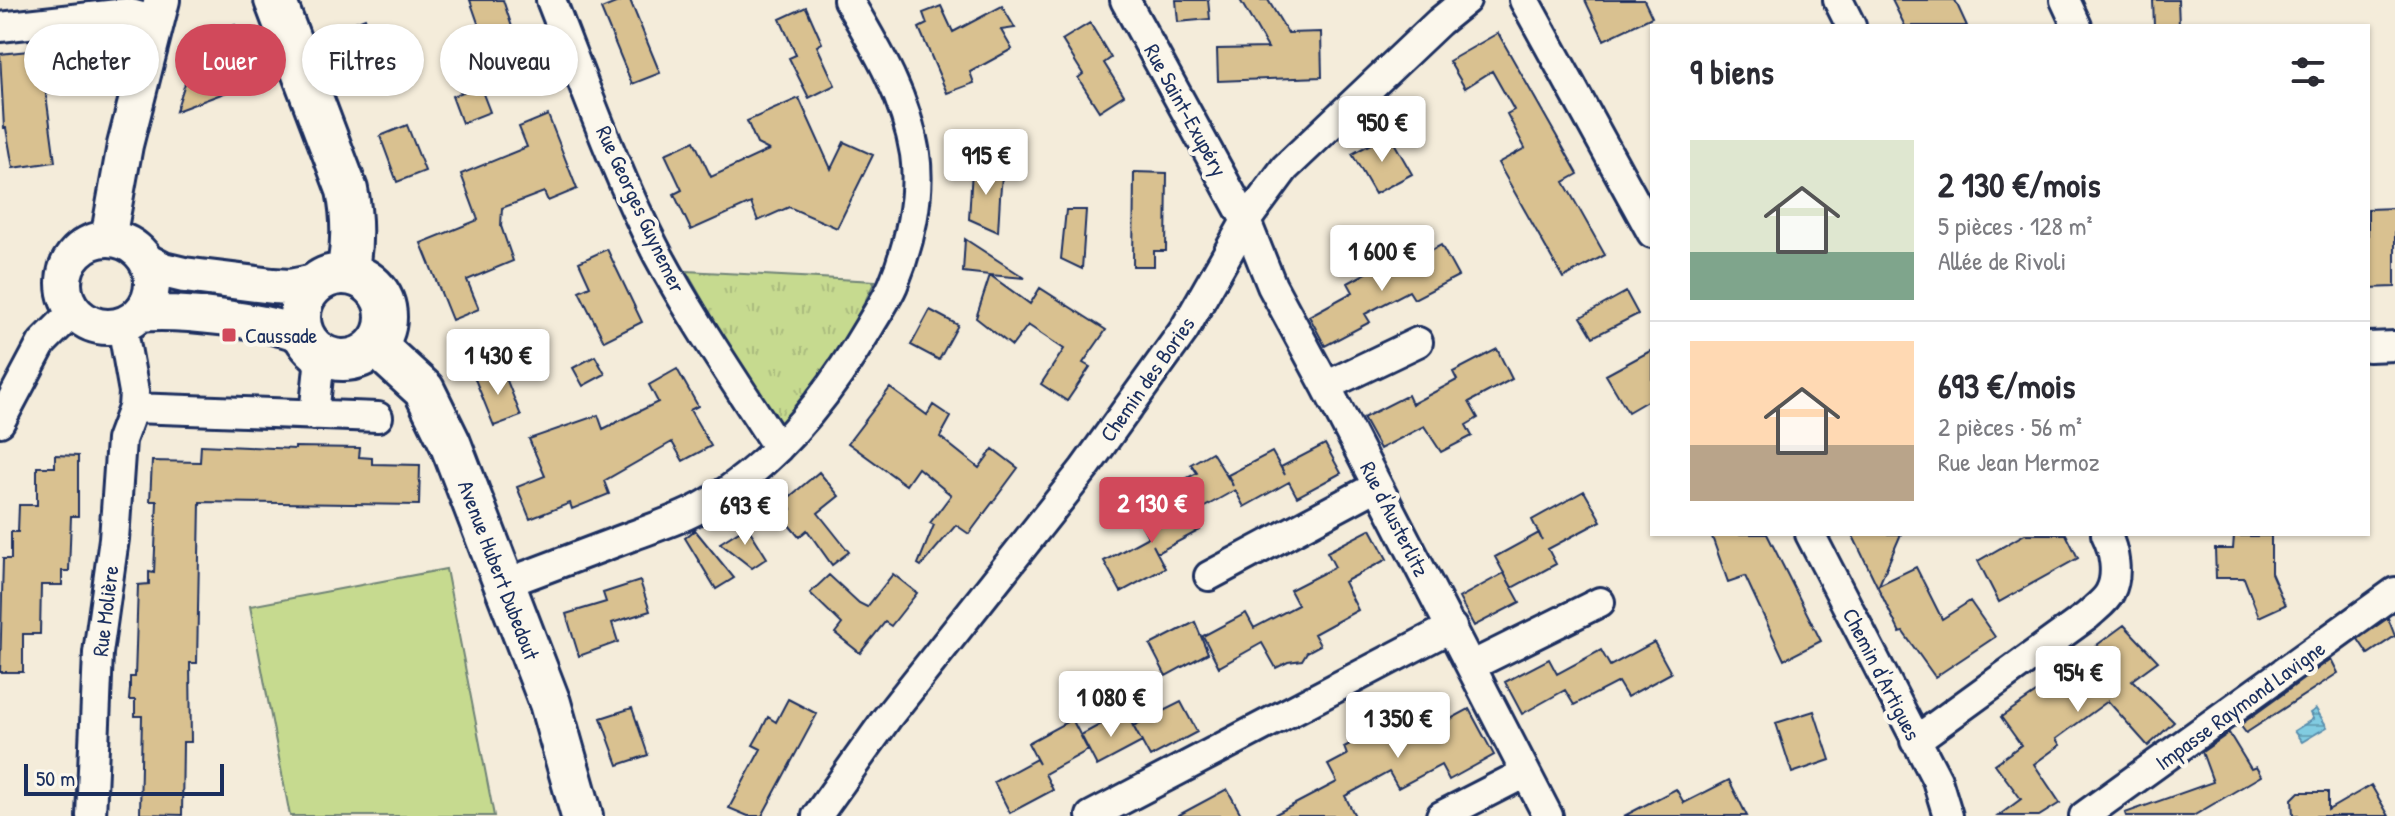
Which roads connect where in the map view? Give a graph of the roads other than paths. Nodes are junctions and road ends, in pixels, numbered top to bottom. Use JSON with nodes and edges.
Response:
{"nodes":[{"id":1,"x":275,"y":0,"type":"edge"},
{"id":2,"x":551,"y":0,"type":"edge"},
{"id":3,"x":848,"y":0,"type":"edge"},
{"id":4,"x":1125,"y":0,"type":"edge"},
{"id":5,"x":1466,"y":0,"type":"edge"},
{"id":6,"x":1524,"y":0,"type":"edge"},
{"id":7,"x":1838,"y":0,"type":"edge"},
{"id":8,"x":2065,"y":0,"type":"edge"},
{"id":9,"x":159,"y":10,"type":"edge"},
{"id":10,"x":1850,"y":24,"type":"edge"},
{"id":11,"x":2076,"y":24,"type":"edge"},
{"id":12,"x":0,"y":27,"type":"edge"},
{"id":13,"x":1246,"y":221,"type":"junction"},
{"id":14,"x":1650,"y":229,"type":"edge"},
{"id":15,"x":108,"y":239,"type":"junction"},
{"id":16,"x":146,"y":261,"type":"junction"},
{"id":17,"x":333,"y":277,"type":"junction"},
{"id":18,"x":74,"y":311,"type":"junction"},
{"id":19,"x":130,"y":320,"type":"junction"},
{"id":20,"x":309,"y":342,"type":"junction"},
{"id":21,"x":1418,"y":342,"type":"dead end"},
{"id":22,"x":376,"y":346,"type":"junction"},
{"id":23,"x":2395,"y":346,"type":"edge"},
{"id":24,"x":2370,"y":347,"type":"edge"},
{"id":25,"x":1326,"y":386,"type":"junction"},
{"id":26,"x":133,"y":408,"type":"junction"},
{"id":27,"x":314,"y":415,"type":"junction"},
{"id":28,"x":378,"y":417,"type":"dead end"},
{"id":29,"x":0,"y":422,"type":"edge"},
{"id":30,"x":778,"y":448,"type":"junction"},
{"id":31,"x":1377,"y":486,"type":"junction"},
{"id":32,"x":1811,"y":536,"type":"edge"},
{"id":33,"x":2107,"y":536,"type":"edge"},
{"id":34,"x":1209,"y":576,"type":"dead end"},
{"id":35,"x":504,"y":584,"type":"junction"},
{"id":36,"x":2395,"y":592,"type":"edge"},
{"id":37,"x":1600,"y":602,"type":"dead end"},
{"id":38,"x":1452,"y":627,"type":"junction"},
{"id":39,"x":1471,"y":666,"type":"junction"},
{"id":40,"x":1915,"y":741,"type":"junction"},
{"id":41,"x":1525,"y":773,"type":"junction"},
{"id":42,"x":91,"y":816,"type":"edge"},
{"id":43,"x":582,"y":816,"type":"edge"},
{"id":44,"x":817,"y":816,"type":"edge"},
{"id":45,"x":1091,"y":816,"type":"edge"},
{"id":46,"x":1441,"y":816,"type":"edge"},
{"id":47,"x":1548,"y":816,"type":"edge"},
{"id":48,"x":1948,"y":816,"type":"edge"},
{"id":49,"x":2084,"y":816,"type":"edge"}],
"edges":[{"from":1,"to":17,"type":"main road"},
{"from":2,"to":30,"type":"street","name":"Rue Georges Guynemer"},
{"from":3,"to":30,"type":"street"},
{"from":4,"to":13,"type":"street","name":"Rue Saint-Exupéry"},
{"from":5,"to":13,"type":"street","name":"Chemin des Bories"},
{"from":6,"to":14,"type":"street"},
{"from":7,"to":10,"type":"street"},
{"from":8,"to":11,"type":"street"},
{"from":9,"to":12,"type":"street"},
{"from":9,"to":15,"type":"street"},
{"from":13,"to":25,"type":"street","name":"Rue d'Austerlitz"},
{"from":13,"to":44,"type":"street","name":"Chemin des Bories"},
{"from":15,"to":16,"type":"street"},
{"from":15,"to":18,"type":"street"},
{"from":16,"to":17,"type":"street"},
{"from":16,"to":19,"type":"street"},
{"from":17,"to":20,"type":"main road"},
{"from":17,"to":22,"type":"main road"},
{"from":18,"to":19,"type":"street"},
{"from":18,"to":29,"type":"street"},
{"from":19,"to":20,"type":"street"},
{"from":19,"to":26,"type":"street","name":"Rue Molière"},
{"from":20,"to":22,"type":"main road"},
{"from":20,"to":27,"type":"street"},
{"from":21,"to":25,"type":"street"},
{"from":22,"to":35,"type":"main road","name":"Avenue Hubert Dubedout"},
{"from":23,"to":24,"type":"street"},
{"from":25,"to":31,"type":"street","name":"Rue d'Austerlitz"},
{"from":26,"to":27,"type":"street"},
{"from":26,"to":42,"type":"street","name":"Rue Molière"},
{"from":27,"to":28,"type":"street"},
{"from":30,"to":35,"type":"street"},
{"from":31,"to":34,"type":"street"},
{"from":31,"to":38,"type":"street","name":"Rue d'Austerlitz"},
{"from":32,"to":40,"type":"street","name":"Chemin d'Artigues"},
{"from":33,"to":40,"type":"street"},
{"from":35,"to":43,"type":"main road","name":"Avenue Hubert Dubedout"},
{"from":36,"to":49,"type":"street","name":"Impasse Raymond Lavigne"},
{"from":37,"to":39,"type":"street"},
{"from":38,"to":39,"type":"street","name":"Rue d'Austerlitz"},
{"from":38,"to":45,"type":"street"},
{"from":39,"to":41,"type":"street","name":"Rue d'Austerlitz"},
{"from":40,"to":48,"type":"street","name":"Chemin d'Artigues"},
{"from":41,"to":46,"type":"street"},
{"from":41,"to":47,"type":"street","name":"Rue d'Austerlitz"}]}
